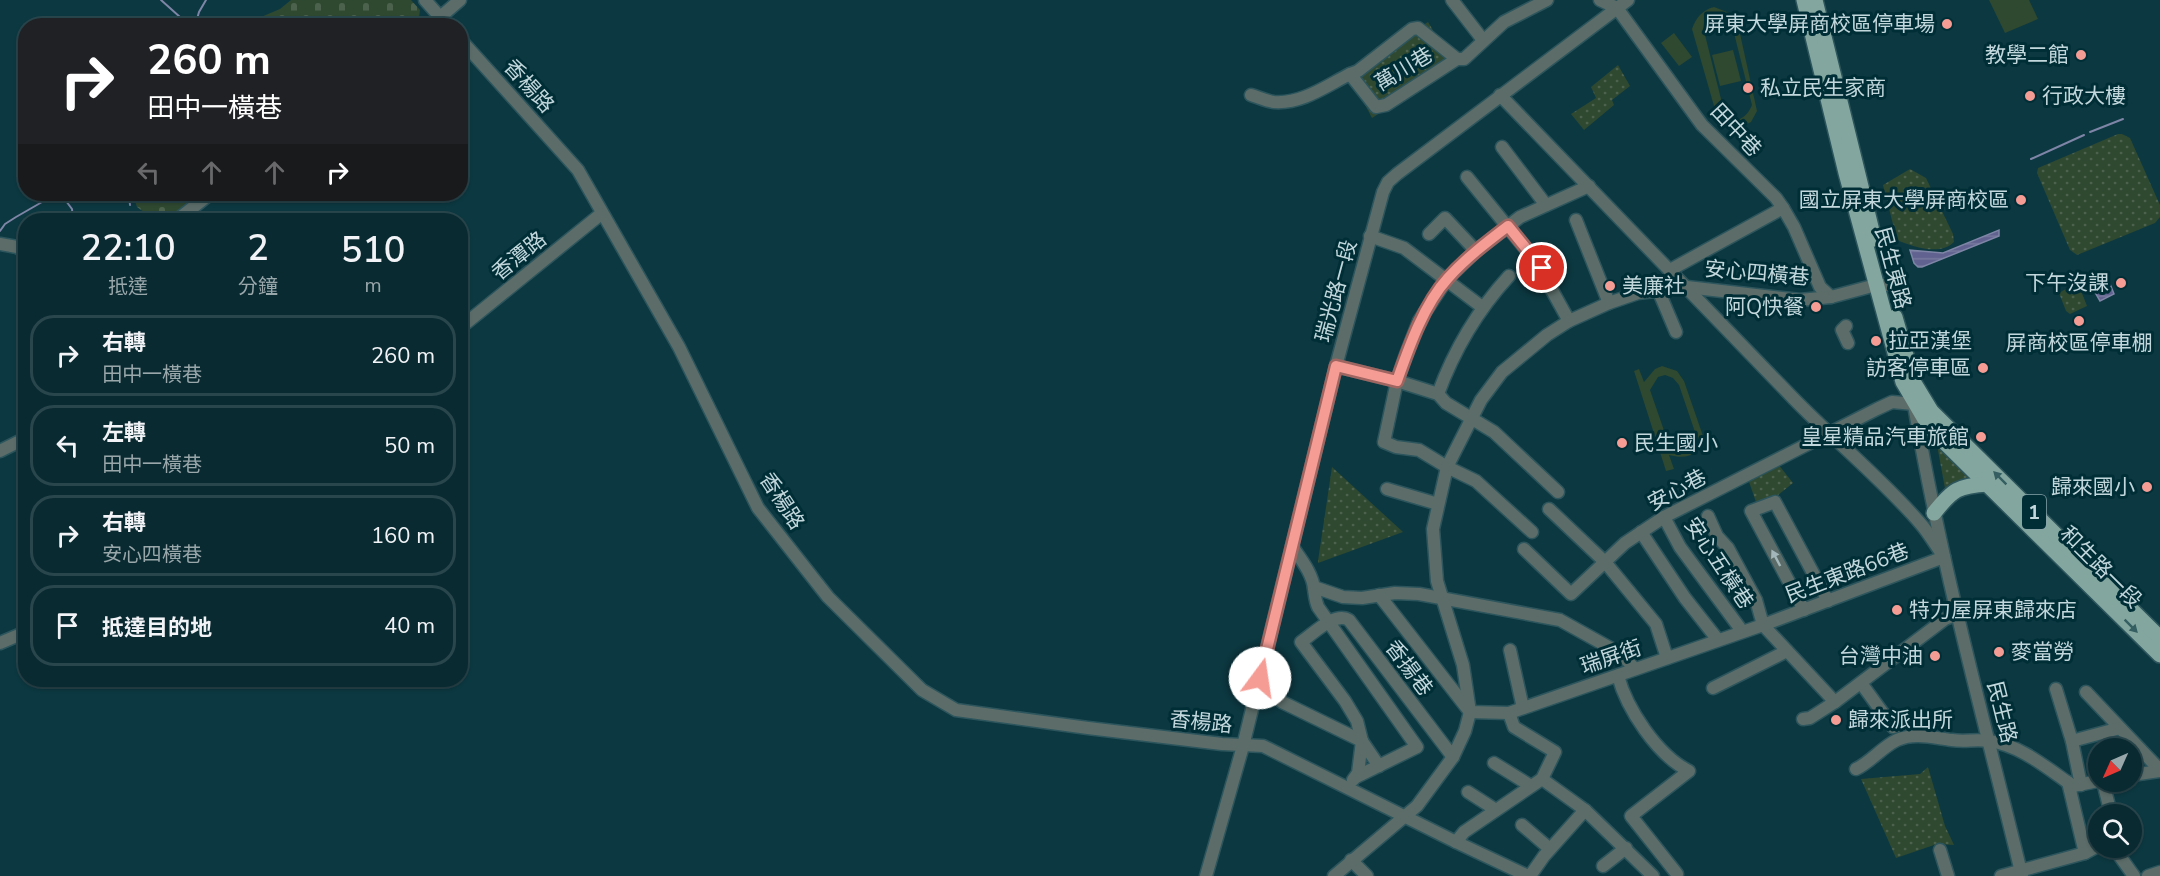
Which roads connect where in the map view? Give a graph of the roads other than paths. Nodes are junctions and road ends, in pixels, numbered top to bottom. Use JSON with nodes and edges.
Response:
{"nodes":[{"id":1,"x":425,"y":0,"type":"edge"},
{"id":2,"x":460,"y":0,"type":"edge"},
{"id":3,"x":1452,"y":0,"type":"edge"},
{"id":4,"x":1547,"y":0,"type":"edge"},
{"id":5,"x":1600,"y":0,"type":"edge"},
{"id":6,"x":1628,"y":0,"type":"edge"},
{"id":7,"x":1804,"y":0,"type":"edge"},
{"id":8,"x":1815,"y":0,"type":"edge"},
{"id":9,"x":1617,"y":8,"type":"junction"},
{"id":10,"x":441,"y":18,"type":"edge"},
{"id":11,"x":447,"y":18,"type":"edge"},
{"id":12,"x":1483,"y":40,"type":"junction"},
{"id":13,"x":468,"y":48,"type":"edge"},
{"id":14,"x":1461,"y":59,"type":"junction"},
{"id":15,"x":1350,"y":74,"type":"junction"},
{"id":16,"x":1251,"y":95,"type":"dead end"},
{"id":17,"x":1500,"y":95,"type":"junction"},
{"id":18,"x":1502,"y":147,"type":"dead end"},
{"id":19,"x":1467,"y":177,"type":"dead end"},
{"id":20,"x":1589,"y":186,"type":"junction"},
{"id":21,"x":201,"y":201,"type":"edge"},
{"id":22,"x":1546,"y":205,"type":"junction"},
{"id":23,"x":1783,"y":208,"type":"junction"},
{"id":24,"x":186,"y":213,"type":"edge"},
{"id":25,"x":601,"y":214,"type":"junction"},
{"id":26,"x":1576,"y":220,"type":"dead end"},
{"id":27,"x":1508,"y":226,"type":"junction"},
{"id":28,"x":1429,"y":234,"type":"dead end"},
{"id":29,"x":1370,"y":236,"type":"junction"},
{"id":30,"x":0,"y":244,"type":"edge"},
{"id":31,"x":18,"y":248,"type":"edge"},
{"id":32,"x":1476,"y":251,"type":"junction"},
{"id":33,"x":1670,"y":270,"type":"junction"},
{"id":34,"x":1509,"y":276,"type":"dead end"},
{"id":35,"x":1447,"y":279,"type":"junction"},
{"id":36,"x":1881,"y":285,"type":"junction"},
{"id":37,"x":1687,"y":287,"type":"junction"},
{"id":38,"x":1659,"y":292,"type":"junction"},
{"id":39,"x":1831,"y":297,"type":"junction"},
{"id":40,"x":1609,"y":303,"type":"junction"},
{"id":41,"x":1482,"y":307,"type":"junction"},
{"id":42,"x":1569,"y":321,"type":"junction"},
{"id":43,"x":468,"y":322,"type":"edge"},
{"id":44,"x":1846,"y":326,"type":"dead end"},
{"id":45,"x":1676,"y":332,"type":"dead end"},
{"id":46,"x":1848,"y":343,"type":"dead end"},
{"id":47,"x":1336,"y":366,"type":"junction"},
{"id":48,"x":1397,"y":381,"type":"junction"},
{"id":49,"x":1914,"y":382,"type":"junction"},
{"id":50,"x":1438,"y":394,"type":"junction"},
{"id":51,"x":1914,"y":404,"type":"junction"},
{"id":52,"x":1471,"y":418,"type":"junction"},
{"id":53,"x":1829,"y":434,"type":"junction"},
{"id":54,"x":18,"y":442,"type":"edge"},
{"id":55,"x":0,"y":451,"type":"edge"},
{"id":56,"x":1448,"y":467,"type":"junction"},
{"id":57,"x":1988,"y":484,"type":"junction"},
{"id":58,"x":1387,"y":489,"type":"dead end"},
{"id":59,"x":1558,"y":492,"type":"dead end"},
{"id":60,"x":1438,"y":504,"type":"junction"},
{"id":61,"x":1549,"y":509,"type":"dead end"},
{"id":62,"x":1934,"y":513,"type":"junction"},
{"id":63,"x":1708,"y":516,"type":"dead end"},
{"id":64,"x":1664,"y":517,"type":"junction"},
{"id":65,"x":1532,"y":532,"type":"dead end"},
{"id":66,"x":1641,"y":532,"type":"junction"},
{"id":67,"x":1292,"y":546,"type":"junction"},
{"id":68,"x":1524,"y":549,"type":"dead end"},
{"id":69,"x":1944,"y":557,"type":"junction"},
{"id":70,"x":1605,"y":562,"type":"junction"},
{"id":71,"x":1314,"y":587,"type":"junction"},
{"id":72,"x":1379,"y":595,"type":"junction"},
{"id":73,"x":1442,"y":597,"type":"junction"},
{"id":74,"x":1828,"y":601,"type":"junction"},
{"id":75,"x":1804,"y":610,"type":"junction"},
{"id":76,"x":1958,"y":614,"type":"junction"},
{"id":77,"x":1328,"y":624,"type":"junction"},
{"id":78,"x":1764,"y":625,"type":"junction"},
{"id":79,"x":1742,"y":631,"type":"junction"},
{"id":80,"x":18,"y":635,"type":"edge"},
{"id":81,"x":2160,"y":638,"type":"edge"},
{"id":82,"x":1718,"y":640,"type":"junction"},
{"id":83,"x":0,"y":643,"type":"edge"},
{"id":84,"x":1510,"y":650,"type":"dead end"},
{"id":85,"x":1787,"y":651,"type":"junction"},
{"id":86,"x":2160,"y":655,"type":"edge"},
{"id":87,"x":1667,"y":658,"type":"junction"},
{"id":88,"x":1635,"y":669,"type":"junction"},
{"id":89,"x":1618,"y":676,"type":"junction"},
{"id":90,"x":1861,"y":683,"type":"junction"},
{"id":91,"x":1713,"y":688,"type":"dead end"},
{"id":92,"x":2056,"y":689,"type":"dead end"},
{"id":93,"x":2086,"y":692,"type":"dead end"},
{"id":94,"x":1282,"y":702,"type":"dead end"},
{"id":95,"x":1835,"y":702,"type":"junction"},
{"id":96,"x":1522,"y":708,"type":"junction"},
{"id":97,"x":1470,"y":711,"type":"junction"},
{"id":98,"x":1509,"y":713,"type":"junction"},
{"id":99,"x":1803,"y":719,"type":"dead end"},
{"id":100,"x":1911,"y":722,"type":"dead end"},
{"id":101,"x":2120,"y":728,"type":"junction"},
{"id":102,"x":1362,"y":741,"type":"junction"},
{"id":103,"x":1989,"y":741,"type":"junction"},
{"id":104,"x":2072,"y":741,"type":"junction"},
{"id":105,"x":1243,"y":746,"type":"junction"},
{"id":106,"x":1453,"y":757,"type":"junction"},
{"id":107,"x":1494,"y":763,"type":"dead end"},
{"id":108,"x":1379,"y":766,"type":"junction"},
{"id":109,"x":1856,"y":769,"type":"dead end"},
{"id":110,"x":2160,"y":771,"type":"edge"},
{"id":111,"x":2142,"y":774,"type":"edge"},
{"id":112,"x":1356,"y":777,"type":"junction"},
{"id":113,"x":1542,"y":779,"type":"junction"},
{"id":114,"x":2068,"y":782,"type":"junction"},
{"id":115,"x":2088,"y":784,"type":"edge"},
{"id":116,"x":2082,"y":785,"type":"junction"},
{"id":117,"x":1531,"y":786,"type":"junction"},
{"id":118,"x":1347,"y":788,"type":"junction"},
{"id":119,"x":1468,"y":792,"type":"dead end"},
{"id":120,"x":1496,"y":810,"type":"junction"},
{"id":121,"x":1585,"y":810,"type":"junction"},
{"id":122,"x":1406,"y":816,"type":"junction"},
{"id":123,"x":1522,"y":825,"type":"dead end"},
{"id":124,"x":1456,"y":842,"type":"junction"},
{"id":125,"x":1626,"y":848,"type":"junction"},
{"id":126,"x":1550,"y":849,"type":"junction"},
{"id":127,"x":1941,"y":850,"type":"dead end"},
{"id":128,"x":2088,"y":851,"type":"edge"},
{"id":129,"x":2085,"y":853,"type":"junction"},
{"id":130,"x":2121,"y":858,"type":"edge"},
{"id":131,"x":1352,"y":860,"type":"junction"},
{"id":132,"x":1603,"y":866,"type":"dead end"},
{"id":133,"x":2160,"y":872,"type":"edge"},
{"id":134,"x":1677,"y":873,"type":"dead end"},
{"id":135,"x":2021,"y":874,"type":"edge"},
{"id":136,"x":1525,"y":875,"type":"edge"},
{"id":137,"x":1206,"y":876,"type":"edge"},
{"id":138,"x":1334,"y":876,"type":"edge"},
{"id":139,"x":1367,"y":876,"type":"edge"},
{"id":140,"x":1653,"y":876,"type":"edge"},
{"id":141,"x":1948,"y":876,"type":"edge"},
{"id":142,"x":2001,"y":876,"type":"edge"},
{"id":143,"x":2134,"y":876,"type":"edge"},
{"id":144,"x":2148,"y":876,"type":"edge"}],
"edges":[{"from":1,"to":10,"type":"street"},
{"from":2,"to":11,"type":"street"},
{"from":3,"to":12,"type":"street"},
{"from":4,"to":12,"type":"street"},
{"from":5,"to":9,"type":"street","name":"田中巷"},
{"from":6,"to":9,"type":"street","name":"瑞光路一段"},
{"from":7,"to":36,"type":"main road","name":"民生東路","number":"1"},
{"from":8,"to":36,"type":"main road","name":"民生東路","number":"1"},
{"from":9,"to":17,"type":"street","name":"瑞光路一段"},
{"from":9,"to":23,"type":"street","name":"田中巷"},
{"from":12,"to":14,"type":"street"},
{"from":13,"to":25,"type":"street","name":"香楊路"},
{"from":14,"to":15,"type":"street","name":"萬川巷"},
{"from":14,"to":15,"type":"street","name":"萬川巷"},
{"from":15,"to":16,"type":"street","name":"萬川巷"},
{"from":17,"to":20,"type":"street"},
{"from":17,"to":29,"type":"street","name":"瑞光路一段"},
{"from":18,"to":22,"type":"street"},
{"from":19,"to":27,"type":"street"},
{"from":20,"to":22,"type":"street"},
{"from":20,"to":33,"type":"street"},
{"from":21,"to":24,"type":"street"},
{"from":22,"to":27,"type":"street"},
{"from":23,"to":33,"type":"street"},
{"from":23,"to":39,"type":"street","name":"田中巷"},
{"from":25,"to":43,"type":"street","name":"香潭路"},
{"from":25,"to":105,"type":"street","name":"香楊路"},
{"from":26,"to":40,"type":"street"},
{"from":27,"to":32,"type":"street"},
{"from":27,"to":42,"type":"street"},
{"from":28,"to":32,"type":"street"},
{"from":29,"to":35,"type":"street"},
{"from":29,"to":47,"type":"street","name":"瑞光路一段"},
{"from":30,"to":31,"type":"street"},
{"from":32,"to":35,"type":"street"},
{"from":33,"to":37,"type":"street"},
{"from":34,"to":41,"type":"street"},
{"from":35,"to":41,"type":"street"},
{"from":35,"to":48,"type":"street"},
{"from":36,"to":39,"type":"street","name":"安心四橫巷"},
{"from":36,"to":49,"type":"main road","name":"民生東路","number":"1"},
{"from":36,"to":51,"type":"main road","name":"民生東路","number":"1"},
{"from":37,"to":38,"type":"street","name":"安心四橫巷"},
{"from":37,"to":39,"type":"street","name":"安心四橫巷"},
{"from":37,"to":53,"type":"street"},
{"from":38,"to":40,"type":"street","name":"安心四橫巷"},
{"from":38,"to":45,"type":"street"},
{"from":40,"to":42,"type":"street","name":"安心四橫巷"},
{"from":41,"to":50,"type":"street"},
{"from":42,"to":52,"type":"street","name":"安心四橫巷"},
{"from":44,"to":46,"type":"street"},
{"from":47,"to":48,"type":"street"},
{"from":47,"to":67,"type":"street","name":"瑞光路一段"},
{"from":48,"to":50,"type":"street"},
{"from":48,"to":56,"type":"street"},
{"from":49,"to":51,"type":"street","name":"民生東路"},
{"from":81,"to":49,"type":"main road","name":"和生路一段","number":"1","one_way":true},
{"from":50,"to":52,"type":"street"},
{"from":51,"to":53,"type":"street","name":"安心巷"},
{"from":51,"to":57,"type":"main road","name":"和生路一段","number":"1"},
{"from":51,"to":62,"type":"street","name":"民生東路"},
{"from":52,"to":56,"type":"street","name":"安心四橫巷"},
{"from":52,"to":59,"type":"street"},
{"from":53,"to":64,"type":"street","name":"安心巷"},
{"from":53,"to":69,"type":"street"},
{"from":54,"to":55,"type":"street"},
{"from":56,"to":60,"type":"street","name":"香揚巷"},
{"from":56,"to":65,"type":"street"},
{"from":57,"to":62,"type":"main road"},
{"from":57,"to":86,"type":"main road","name":"和生路一段","number":"1","one_way":true},
{"from":58,"to":60,"type":"street"},
{"from":60,"to":73,"type":"street","name":"香揚巷"},
{"from":61,"to":70,"type":"street"},
{"from":62,"to":69,"type":"street","name":"民生東路"},
{"from":63,"to":78,"type":"street"},
{"from":64,"to":66,"type":"street","name":"安心巷"},
{"from":64,"to":79,"type":"street","name":"安心五橫巷"},
{"from":66,"to":70,"type":"street","name":"安心巷"},
{"from":66,"to":82,"type":"street"},
{"from":67,"to":71,"type":"street"},
{"from":67,"to":105,"type":"street","name":"瑞光路一段"},
{"from":68,"to":70,"type":"street","name":"安心巷"},
{"from":69,"to":74,"type":"street","name":"民生東路66巷"},
{"from":69,"to":76,"type":"street","name":"民生路"},
{"from":70,"to":87,"type":"street"},
{"from":71,"to":72,"type":"street"},
{"from":71,"to":77,"type":"street"},
{"from":72,"to":73,"type":"street"},
{"from":72,"to":97,"type":"street","name":"香揚巷"},
{"from":73,"to":88,"type":"street"},
{"from":73,"to":97,"type":"street","name":"香揚巷"},
{"from":74,"to":75,"type":"street","name":"民生東路66巷"},
{"from":75,"to":74,"type":"street","one_way":true},
{"from":75,"to":78,"type":"street","name":"民生東路66巷"},
{"from":76,"to":90,"type":"street"},
{"from":76,"to":103,"type":"street","name":"民生路"},
{"from":77,"to":102,"type":"street"},
{"from":77,"to":106,"type":"street","name":"香揚巷"},
{"from":77,"to":108,"type":"street"},
{"from":78,"to":79,"type":"street","name":"瑞屏街"},
{"from":78,"to":85,"type":"street"},
{"from":79,"to":82,"type":"street","name":"瑞屏街"},
{"from":80,"to":83,"type":"street"},
{"from":82,"to":87,"type":"street","name":"瑞屏街"},
{"from":84,"to":96,"type":"street"},
{"from":85,"to":91,"type":"street"},
{"from":85,"to":95,"type":"street"},
{"from":87,"to":88,"type":"street","name":"瑞屏街"},
{"from":88,"to":89,"type":"street","name":"瑞屏街"},
{"from":89,"to":96,"type":"street","name":"瑞屏街"},
{"from":89,"to":134,"type":"street"},
{"from":90,"to":95,"type":"street"},
{"from":90,"to":100,"type":"street"},
{"from":92,"to":104,"type":"street"},
{"from":93,"to":101,"type":"street"},
{"from":94,"to":102,"type":"street"},
{"from":95,"to":99,"type":"street"},
{"from":96,"to":98,"type":"street","name":"瑞屏街"},
{"from":97,"to":98,"type":"street","name":"瑞屏街"},
{"from":97,"to":106,"type":"street","name":"香揚巷"},
{"from":98,"to":113,"type":"street"},
{"from":101,"to":104,"type":"street"},
{"from":101,"to":110,"type":"street"},
{"from":102,"to":108,"type":"street"},
{"from":102,"to":112,"type":"street"},
{"from":103,"to":109,"type":"street"},
{"from":103,"to":114,"type":"street"},
{"from":103,"to":135,"type":"street","name":"民生路"},
{"from":104,"to":116,"type":"street"},
{"from":105,"to":118,"type":"street"},
{"from":105,"to":137,"type":"street","name":"瑞光路一段"},
{"from":106,"to":122,"type":"street","name":"香揚巷"},
{"from":107,"to":117,"type":"street"},
{"from":108,"to":112,"type":"street"},
{"from":110,"to":111,"type":"street"},
{"from":112,"to":118,"type":"street"},
{"from":113,"to":117,"type":"street"},
{"from":113,"to":121,"type":"street"},
{"from":114,"to":116,"type":"street"},
{"from":114,"to":129,"type":"street"},
{"from":115,"to":116,"type":"street"},
{"from":117,"to":120,"type":"street"},
{"from":118,"to":122,"type":"street"},
{"from":119,"to":120,"type":"street"},
{"from":120,"to":124,"type":"street"},
{"from":121,"to":125,"type":"street"},
{"from":121,"to":126,"type":"street"},
{"from":122,"to":124,"type":"street"},
{"from":122,"to":131,"type":"street","name":"香揚巷"},
{"from":123,"to":126,"type":"street"},
{"from":124,"to":136,"type":"street"},
{"from":125,"to":132,"type":"street"},
{"from":125,"to":140,"type":"street"},
{"from":126,"to":136,"type":"street"},
{"from":127,"to":141,"type":"street"},
{"from":128,"to":129,"type":"street"},
{"from":129,"to":135,"type":"street"},
{"from":130,"to":143,"type":"street"},
{"from":131,"to":138,"type":"street","name":"香揚巷"},
{"from":131,"to":139,"type":"street"},
{"from":133,"to":144,"type":"street"},
{"from":135,"to":142,"type":"street"}]}
